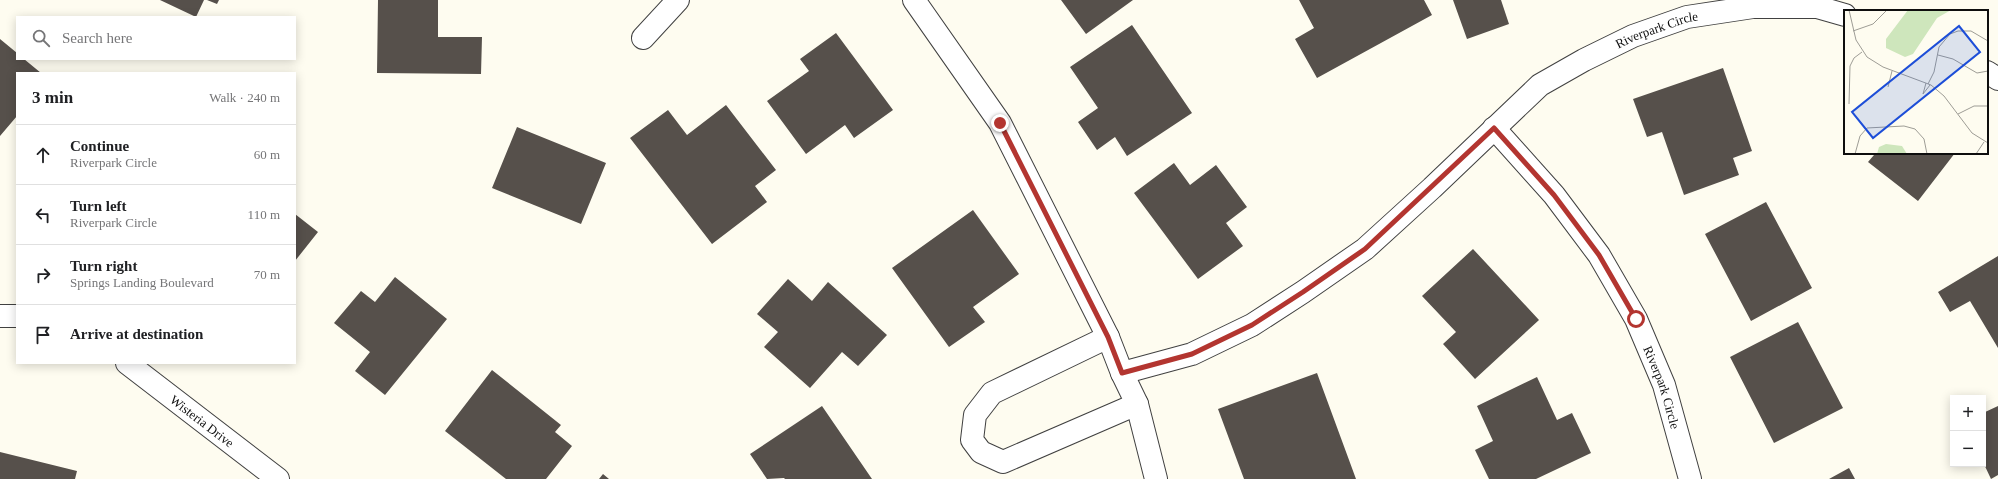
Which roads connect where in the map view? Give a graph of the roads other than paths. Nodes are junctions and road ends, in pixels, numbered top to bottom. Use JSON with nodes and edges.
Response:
{"nodes":[{"id":1,"x":678,"y":0,"type":"edge"},
{"id":2,"x":914,"y":0,"type":"edge"},
{"id":3,"x":1844,"y":16,"type":"edge"},
{"id":4,"x":643,"y":38,"type":"dead end"},
{"id":5,"x":1988,"y":73,"type":"edge"},
{"id":6,"x":1998,"y":79,"type":"edge"},
{"id":7,"x":1494,"y":128,"type":"junction"},
{"id":8,"x":0,"y":316,"type":"edge"},
{"id":9,"x":16,"y":316,"type":"edge"},
{"id":10,"x":1108,"y":337,"type":"junction"},
{"id":11,"x":128,"y":364,"type":"edge"},
{"id":12,"x":1122,"y":373,"type":"junction"},
{"id":13,"x":1138,"y":404,"type":"junction"},
{"id":14,"x":278,"y":479,"type":"edge"},
{"id":15,"x":1156,"y":479,"type":"edge"},
{"id":16,"x":1690,"y":479,"type":"edge"}],
"edges":[{"from":1,"to":4,"type":"street"},
{"from":2,"to":10,"type":"street"},
{"from":3,"to":7,"type":"street","name":"Riverpark Circle"},
{"from":5,"to":6,"type":"street"},
{"from":7,"to":12,"type":"street","name":"Riverpark Circle"},
{"from":7,"to":16,"type":"street","name":"Riverpark Circle"},
{"from":8,"to":9,"type":"street"},
{"from":10,"to":12,"type":"street"},
{"from":10,"to":13,"type":"street"},
{"from":11,"to":14,"type":"street","name":"Wisteria Drive"},
{"from":12,"to":13,"type":"street"},
{"from":13,"to":15,"type":"street"}]}
